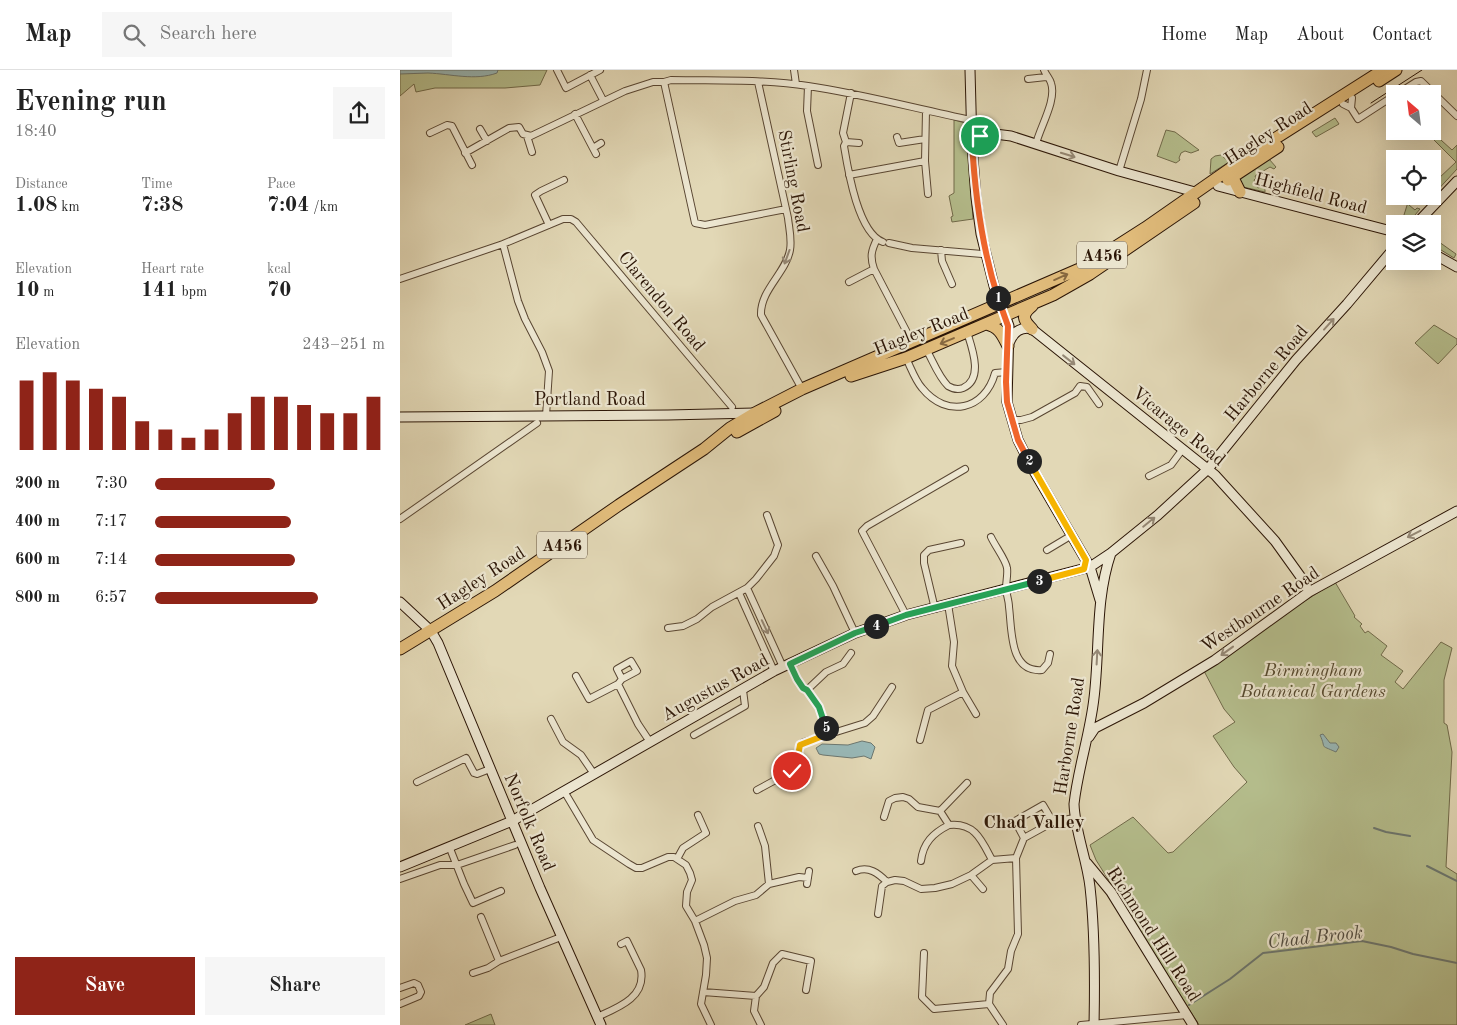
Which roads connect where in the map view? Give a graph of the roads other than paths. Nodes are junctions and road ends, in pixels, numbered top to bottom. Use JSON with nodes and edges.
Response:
{"nodes":[{"id":1,"x":557,"y":70,"type":"edge"},
{"id":2,"x":600,"y":70,"type":"edge"},
{"id":3,"x":794,"y":70,"type":"edge"},
{"id":4,"x":970,"y":70,"type":"edge"},
{"id":5,"x":1044,"y":70,"type":"edge"},
{"id":6,"x":1147,"y":70,"type":"edge"},
{"id":7,"x":1383,"y":70,"type":"edge"},
{"id":8,"x":1396,"y":70,"type":"edge"},
{"id":9,"x":590,"y":75,"type":"junction"},
{"id":10,"x":1046,"y":77,"type":"junction"},
{"id":11,"x":1028,"y":79,"type":"dead end"},
{"id":12,"x":664,"y":82,"type":"junction"},
{"id":13,"x":758,"y":82,"type":"junction"},
{"id":14,"x":796,"y":84,"type":"junction"},
{"id":15,"x":1411,"y":85,"type":"edge"},
{"id":16,"x":1426,"y":85,"type":"edge"},
{"id":17,"x":808,"y":86,"type":"junction"},
{"id":18,"x":851,"y":94,"type":"junction"},
{"id":19,"x":603,"y":100,"type":"junction"},
{"id":20,"x":1441,"y":100,"type":"edge"},
{"id":21,"x":1386,"y":101,"type":"edge"},
{"id":22,"x":1349,"y":103,"type":"junction"},
{"id":23,"x":926,"y":111,"type":"junction"},
{"id":24,"x":576,"y":114,"type":"junction"},
{"id":25,"x":1457,"y":116,"type":"edge"},
{"id":26,"x":971,"y":120,"type":"junction"},
{"id":27,"x":480,"y":129,"type":"dead end"},
{"id":28,"x":430,"y":133,"type":"dead end"},
{"id":29,"x":987,"y":133,"type":"junction"},
{"id":30,"x":527,"y":136,"type":"junction"},
{"id":31,"x":897,"y":137,"type":"dead end"},
{"id":32,"x":925,"y":139,"type":"junction"},
{"id":33,"x":487,"y":141,"type":"junction"},
{"id":34,"x":846,"y":142,"type":"junction"},
{"id":35,"x":972,"y":142,"type":"junction"},
{"id":36,"x":601,"y":143,"type":"dead end"},
{"id":37,"x":859,"y":143,"type":"dead end"},
{"id":38,"x":1036,"y":144,"type":"junction"},
{"id":39,"x":532,"y":152,"type":"dead end"},
{"id":40,"x":466,"y":153,"type":"junction"},
{"id":41,"x":925,"y":161,"type":"junction"},
{"id":42,"x":472,"y":165,"type":"dead end"},
{"id":43,"x":818,"y":165,"type":"dead end"},
{"id":44,"x":1119,"y":171,"type":"junction"},
{"id":45,"x":849,"y":175,"type":"junction"},
{"id":46,"x":1234,"y":176,"type":"junction"},
{"id":47,"x":564,"y":180,"type":"dead end"},
{"id":48,"x":1457,"y":181,"type":"edge"},
{"id":49,"x":1218,"y":186,"type":"junction"},
{"id":50,"x":1240,"y":192,"type":"junction"},
{"id":51,"x":928,"y":194,"type":"dead end"},
{"id":52,"x":1199,"y":194,"type":"junction"},
{"id":53,"x":786,"y":209,"type":"junction"},
{"id":54,"x":1425,"y":215,"type":"edge"},
{"id":55,"x":549,"y":225,"type":"junction"},
{"id":56,"x":1386,"y":230,"type":"edge"},
{"id":57,"x":880,"y":240,"type":"junction"},
{"id":58,"x":504,"y":244,"type":"junction"},
{"id":59,"x":941,"y":250,"type":"junction"},
{"id":60,"x":986,"y":253,"type":"junction"},
{"id":61,"x":1386,"y":258,"type":"edge"},
{"id":62,"x":1441,"y":258,"type":"edge"},
{"id":63,"x":1457,"y":267,"type":"edge"},
{"id":64,"x":874,"y":269,"type":"junction"},
{"id":65,"x":1087,"y":270,"type":"junction"},
{"id":66,"x":400,"y":279,"type":"edge"},
{"id":67,"x":849,"y":282,"type":"dead end"},
{"id":68,"x":952,"y":284,"type":"dead end"},
{"id":69,"x":1053,"y":295,"type":"junction"},
{"id":70,"x":1038,"y":302,"type":"junction"},
{"id":71,"x":1000,"y":304,"type":"junction"},
{"id":72,"x":1006,"y":316,"type":"junction"},
{"id":73,"x":986,"y":324,"type":"junction"},
{"id":74,"x":1032,"y":329,"type":"junction"},
{"id":75,"x":967,"y":332,"type":"junction"},
{"id":76,"x":913,"y":342,"type":"junction"},
{"id":77,"x":1008,"y":346,"type":"junction"},
{"id":78,"x":926,"y":349,"type":"junction"},
{"id":79,"x":906,"y":358,"type":"junction"},
{"id":80,"x":1007,"y":372,"type":"junction"},
{"id":81,"x":1090,"y":376,"type":"junction"},
{"id":82,"x":1080,"y":386,"type":"junction"},
{"id":83,"x":802,"y":389,"type":"junction"},
{"id":84,"x":1099,"y":404,"type":"dead end"},
{"id":85,"x":732,"y":407,"type":"dead end"},
{"id":86,"x":779,"y":409,"type":"junction"},
{"id":87,"x":754,"y":413,"type":"junction"},
{"id":88,"x":546,"y":416,"type":"junction"},
{"id":89,"x":400,"y":417,"type":"edge"},
{"id":90,"x":1012,"y":420,"type":"junction"},
{"id":91,"x":537,"y":423,"type":"dead end"},
{"id":92,"x":704,"y":449,"type":"junction"},
{"id":93,"x":1182,"y":450,"type":"junction"},
{"id":94,"x":965,"y":469,"type":"dead end"},
{"id":95,"x":1208,"y":469,"type":"junction"},
{"id":96,"x":1149,"y":476,"type":"dead end"},
{"id":97,"x":1457,"y":511,"type":"edge"},
{"id":98,"x":767,"y":515,"type":"dead end"},
{"id":99,"x":400,"y":519,"type":"edge"},
{"id":100,"x":1072,"y":535,"type":"junction"},
{"id":101,"x":991,"y":538,"type":"dead end"},
{"id":102,"x":960,"y":543,"type":"dead end"},
{"id":103,"x":1047,"y":550,"type":"dead end"},
{"id":104,"x":1112,"y":553,"type":"junction"},
{"id":105,"x":816,"y":556,"type":"dead end"},
{"id":106,"x":1084,"y":566,"type":"junction"},
{"id":107,"x":747,"y":588,"type":"junction"},
{"id":108,"x":1006,"y":589,"type":"junction"},
{"id":109,"x":1309,"y":592,"type":"junction"},
{"id":110,"x":739,"y":593,"type":"junction"},
{"id":111,"x":1100,"y":600,"type":"junction"},
{"id":112,"x":400,"y":602,"type":"edge"},
{"id":113,"x":948,"y":604,"type":"junction"},
{"id":114,"x":935,"y":609,"type":"junction"},
{"id":115,"x":906,"y":615,"type":"junction"},
{"id":116,"x":668,"y":628,"type":"dead end"},
{"id":117,"x":431,"y":631,"type":"junction"},
{"id":118,"x":855,"y":633,"type":"junction"},
{"id":119,"x":400,"y":649,"type":"edge"},
{"id":120,"x":851,"y":653,"type":"dead end"},
{"id":121,"x":1050,"y":654,"type":"dead end"},
{"id":122,"x":787,"y":665,"type":"junction"},
{"id":123,"x":774,"y":671,"type":"junction"},
{"id":124,"x":576,"y":676,"type":"dead end"},
{"id":125,"x":892,"y":687,"type":"dead end"},
{"id":126,"x":743,"y":690,"type":"junction"},
{"id":127,"x":807,"y":690,"type":"junction"},
{"id":128,"x":963,"y":692,"type":"junction"},
{"id":129,"x":976,"y":714,"type":"dead end"},
{"id":130,"x":552,"y":719,"type":"dead end"},
{"id":131,"x":1092,"y":726,"type":"junction"},
{"id":132,"x":828,"y":734,"type":"junction"},
{"id":133,"x":694,"y":735,"type":"dead end"},
{"id":134,"x":920,"y":740,"type":"dead end"},
{"id":135,"x":650,"y":742,"type":"junction"},
{"id":136,"x":490,"y":769,"type":"junction"},
{"id":137,"x":594,"y":774,"type":"junction"},
{"id":138,"x":417,"y":782,"type":"dead end"},
{"id":139,"x":967,"y":783,"type":"dead end"},
{"id":140,"x":757,"y":790,"type":"dead end"},
{"id":141,"x":564,"y":791,"type":"junction"},
{"id":142,"x":940,"y":811,"type":"junction"},
{"id":143,"x":698,"y":815,"type":"dead end"},
{"id":144,"x":884,"y":817,"type":"dead end"},
{"id":145,"x":1074,"y":818,"type":"junction"},
{"id":146,"x":512,"y":821,"type":"junction"},
{"id":147,"x":1053,"y":822,"type":"junction"},
{"id":148,"x":949,"y":825,"type":"junction"},
{"id":149,"x":758,"y":826,"type":"dead end"},
{"id":150,"x":1024,"y":838,"type":"junction"},
{"id":151,"x":515,"y":845,"type":"dead end"},
{"id":152,"x":450,"y":846,"type":"junction"},
{"id":153,"x":1016,"y":858,"type":"junction"},
{"id":154,"x":677,"y":859,"type":"junction"},
{"id":155,"x":992,"y":860,"type":"junction"},
{"id":156,"x":1086,"y":860,"type":"junction"},
{"id":157,"x":921,"y":861,"type":"dead end"},
{"id":158,"x":457,"y":865,"type":"junction"},
{"id":159,"x":400,"y":867,"type":"edge"},
{"id":160,"x":856,"y":871,"type":"dead end"},
{"id":161,"x":971,"y":875,"type":"junction"},
{"id":162,"x":808,"y":878,"type":"dead end"},
{"id":163,"x":400,"y":879,"type":"edge"},
{"id":164,"x":887,"y":882,"type":"junction"},
{"id":165,"x":769,"y":884,"type":"junction"},
{"id":166,"x":983,"y":890,"type":"dead end"},
{"id":167,"x":501,"y":891,"type":"dead end"},
{"id":168,"x":878,"y":914,"type":"dead end"},
{"id":169,"x":481,"y":917,"type":"dead end"},
{"id":170,"x":695,"y":921,"type":"junction"},
{"id":171,"x":562,"y":937,"type":"junction"},
{"id":172,"x":621,"y":944,"type":"dead end"},
{"id":173,"x":924,"y":953,"type":"dead end"},
{"id":174,"x":499,"y":961,"type":"junction"},
{"id":175,"x":473,"y":973,"type":"dead end"},
{"id":176,"x":400,"y":988,"type":"edge"},
{"id":177,"x":806,"y":990,"type":"dead end"},
{"id":178,"x":703,"y":992,"type":"junction"},
{"id":179,"x":756,"y":996,"type":"junction"},
{"id":180,"x":400,"y":1004,"type":"edge"},
{"id":181,"x":990,"y":1004,"type":"junction"},
{"id":182,"x":1187,"y":1014,"type":"junction"},
{"id":183,"x":599,"y":1021,"type":"edge"},
{"id":184,"x":711,"y":1025,"type":"edge"},
{"id":185,"x":761,"y":1025,"type":"edge"},
{"id":186,"x":1003,"y":1025,"type":"edge"},
{"id":187,"x":1081,"y":1025,"type":"edge"},
{"id":188,"x":1094,"y":1025,"type":"edge"},
{"id":189,"x":1193,"y":1025,"type":"edge"}],
"edges":[{"from":1,"to":9,"type":"street"},
{"from":2,"to":9,"type":"street"},
{"from":3,"to":14,"type":"street"},
{"from":4,"to":26,"type":"main road"},
{"from":5,"to":10,"type":"street"},
{"from":6,"to":44,"type":"street"},
{"from":7,"to":52,"type":"highway","name":"Hagley Road","number":"A456"},
{"from":8,"to":22,"type":"highway","name":"Hagley Road","number":"A456"},
{"from":9,"to":19,"type":"street"},
{"from":10,"to":11,"type":"street"},
{"from":10,"to":38,"type":"street"},
{"from":12,"to":13,"type":"street"},
{"from":12,"to":19,"type":"street"},
{"from":12,"to":53,"type":"street"},
{"from":13,"to":14,"type":"street"},
{"from":13,"to":53,"type":"street","name":"Stirling Road"},
{"from":14,"to":17,"type":"street"},
{"from":15,"to":16,"type":"street"},
{"from":17,"to":18,"type":"street"},
{"from":17,"to":43,"type":"street"},
{"from":18,"to":23,"type":"street"},
{"from":18,"to":34,"type":"street"},
{"from":19,"to":24,"type":"street"},
{"from":20,"to":25,"type":"street"},
{"from":21,"to":22,"type":"street"},
{"from":22,"to":46,"type":"highway","name":"Hagley Road","number":"A456"},
{"from":23,"to":26,"type":"street"},
{"from":23,"to":32,"type":"street"},
{"from":24,"to":30,"type":"street"},
{"from":24,"to":36,"type":"street"},
{"from":26,"to":29,"type":"main road"},
{"from":26,"to":35,"type":"main road"},
{"from":27,"to":33,"type":"street"},
{"from":28,"to":40,"type":"street"},
{"from":29,"to":35,"type":"main road"},
{"from":29,"to":38,"type":"main road"},
{"from":30,"to":33,"type":"street"},
{"from":30,"to":39,"type":"street"},
{"from":31,"to":32,"type":"street"},
{"from":32,"to":41,"type":"street"},
{"from":33,"to":40,"type":"street"},
{"from":34,"to":37,"type":"street"},
{"from":34,"to":45,"type":"street"},
{"from":35,"to":60,"type":"main road"},
{"from":38,"to":44,"type":"main road","one_way":true},
{"from":40,"to":42,"type":"street"},
{"from":41,"to":45,"type":"street"},
{"from":41,"to":51,"type":"street"},
{"from":44,"to":52,"type":"main road"},
{"from":45,"to":57,"type":"street"},
{"from":46,"to":49,"type":"highway","name":"Hagley Road","number":"A456"},
{"from":46,"to":50,"type":"highway"},
{"from":47,"to":55,"type":"street"},
{"from":48,"to":54,"type":"main road"},
{"from":49,"to":50,"type":"main road","name":"Highfield Road"},
{"from":49,"to":52,"type":"highway","name":"Hagley Road","number":"A456"},
{"from":50,"to":56,"type":"main road","name":"Highfield Road"},
{"from":52,"to":65,"type":"highway","name":"Hagley Road","number":"A456"},
{"from":53,"to":83,"type":"street","name":"Stirling Road","one_way":true},
{"from":55,"to":58,"type":"street"},
{"from":55,"to":85,"type":"street","name":"Clarendon Road"},
{"from":57,"to":59,"type":"street"},
{"from":57,"to":64,"type":"street"},
{"from":58,"to":66,"type":"street"},
{"from":58,"to":88,"type":"street"},
{"from":59,"to":60,"type":"street"},
{"from":59,"to":68,"type":"street"},
{"from":60,"to":71,"type":"main road"},
{"from":95,"to":61,"type":"main road","name":"Harborne Road","one_way":true},
{"from":62,"to":63,"type":"main road"},
{"from":64,"to":67,"type":"street"},
{"from":64,"to":76,"type":"street"},
{"from":65,"to":69,"type":"highway","name":"Hagley Road","number":"A456"},
{"from":71,"to":65,"type":"highway","name":"Hagley Road","number":"A456","one_way":true},
{"from":69,"to":70,"type":"highway","name":"Hagley Road","number":"A456"},
{"from":69,"to":71,"type":"highway"},
{"from":70,"to":72,"type":"highway","name":"Hagley Road","number":"A456"},
{"from":70,"to":74,"type":"highway"},
{"from":71,"to":72,"type":"main road"},
{"from":71,"to":76,"type":"highway","name":"Hagley Road","number":"A456"},
{"from":72,"to":73,"type":"highway","name":"Hagley Road","number":"A456"},
{"from":72,"to":77,"type":"main road"},
{"from":73,"to":75,"type":"highway","name":"Hagley Road","number":"A456"},
{"from":73,"to":77,"type":"highway"},
{"from":74,"to":77,"type":"main road"},
{"from":74,"to":81,"type":"main road","name":"Vicarage Road","one_way":true},
{"from":75,"to":78,"type":"highway","name":"Hagley Road","number":"A456","one_way":true},
{"from":75,"to":78,"type":"street"},
{"from":76,"to":78,"type":"highway"},
{"from":76,"to":83,"type":"highway","name":"Hagley Road","number":"A456"},
{"from":77,"to":80,"type":"main road"},
{"from":78,"to":79,"type":"highway","name":"Hagley Road","number":"A456"},
{"from":79,"to":80,"type":"street"},
{"from":79,"to":86,"type":"highway","name":"Hagley Road","number":"A456"},
{"from":80,"to":90,"type":"main road"},
{"from":81,"to":82,"type":"street"},
{"from":81,"to":93,"type":"main road","name":"Vicarage Road"},
{"from":82,"to":84,"type":"street"},
{"from":82,"to":90,"type":"street"},
{"from":83,"to":87,"type":"highway","name":"Hagley Road","number":"A456"},
{"from":86,"to":87,"type":"main road","name":"Portland Road"},
{"from":86,"to":92,"type":"highway","name":"Hagley Road","number":"A456"},
{"from":87,"to":88,"type":"main road","name":"Portland Road"},
{"from":87,"to":92,"type":"highway","name":"Hagley Road","number":"A456"},
{"from":88,"to":89,"type":"main road","name":"Portland Road"},
{"from":90,"to":100,"type":"main road"},
{"from":91,"to":99,"type":"street"},
{"from":92,"to":117,"type":"highway","name":"Hagley Road","number":"A456"},
{"from":93,"to":95,"type":"main road","name":"Vicarage Road"},
{"from":93,"to":96,"type":"street"},
{"from":94,"to":115,"type":"street"},
{"from":104,"to":95,"type":"main road","name":"Harborne Road","one_way":true},
{"from":95,"to":109,"type":"main road","name":"Vicarage Road"},
{"from":97,"to":109,"type":"main road","name":"Westbourne Road","one_way":true},
{"from":98,"to":107,"type":"street"},
{"from":100,"to":103,"type":"street"},
{"from":100,"to":106,"type":"main road"},
{"from":101,"to":108,"type":"street"},
{"from":102,"to":114,"type":"street"},
{"from":104,"to":106,"type":"main road","name":"Harborne Road"},
{"from":104,"to":111,"type":"main road","name":"Harborne Road"},
{"from":105,"to":118,"type":"street"},
{"from":106,"to":108,"type":"main road","name":"Augustus Road"},
{"from":106,"to":111,"type":"main road","name":"Harborne Road"},
{"from":107,"to":110,"type":"street"},
{"from":107,"to":122,"type":"street","one_way":true},
{"from":108,"to":113,"type":"main road","name":"Augustus Road"},
{"from":108,"to":121,"type":"street"},
{"from":109,"to":131,"type":"main road","name":"Westbourne Road","one_way":true},
{"from":110,"to":116,"type":"street"},
{"from":110,"to":123,"type":"street"},
{"from":131,"to":111,"type":"main road","name":"Harborne Road","one_way":true},
{"from":112,"to":117,"type":"main road"},
{"from":113,"to":114,"type":"main road","name":"Augustus Road"},
{"from":113,"to":128,"type":"street"},
{"from":114,"to":115,"type":"main road","name":"Augustus Road"},
{"from":115,"to":118,"type":"main road","name":"Augustus Road"},
{"from":117,"to":119,"type":"highway","name":"Hagley Road","number":"A456"},
{"from":117,"to":136,"type":"main road","name":"Norfolk Road"},
{"from":118,"to":122,"type":"main road","name":"Augustus Road"},
{"from":120,"to":127,"type":"street"},
{"from":122,"to":123,"type":"main road","name":"Augustus Road"},
{"from":122,"to":127,"type":"street"},
{"from":123,"to":126,"type":"main road","name":"Augustus Road"},
{"from":124,"to":135,"type":"street"},
{"from":125,"to":132,"type":"street"},
{"from":126,"to":133,"type":"street"},
{"from":126,"to":135,"type":"main road","name":"Augustus Road"},
{"from":127,"to":132,"type":"street"},
{"from":128,"to":129,"type":"street"},
{"from":128,"to":134,"type":"street"},
{"from":130,"to":137,"type":"street"},
{"from":131,"to":145,"type":"main road","name":"Harborne Road"},
{"from":132,"to":140,"type":"street"},
{"from":135,"to":137,"type":"main road","name":"Augustus Road"},
{"from":136,"to":138,"type":"street"},
{"from":136,"to":146,"type":"main road","name":"Norfolk Road"},
{"from":137,"to":141,"type":"main road","name":"Augustus Road"},
{"from":139,"to":142,"type":"street"},
{"from":141,"to":146,"type":"main road","name":"Augustus Road"},
{"from":141,"to":154,"type":"street"},
{"from":142,"to":144,"type":"street"},
{"from":142,"to":148,"type":"street"},
{"from":143,"to":154,"type":"street"},
{"from":145,"to":147,"type":"street"},
{"from":145,"to":156,"type":"main road","name":"Harborne Road"},
{"from":146,"to":152,"type":"main road","name":"Augustus Road"},
{"from":146,"to":171,"type":"main road","name":"Norfolk Road"},
{"from":147,"to":150,"type":"street"},
{"from":147,"to":150,"type":"street"},
{"from":148,"to":155,"type":"street"},
{"from":148,"to":157,"type":"street"},
{"from":149,"to":165,"type":"street"},
{"from":150,"to":153,"type":"street"},
{"from":151,"to":158,"type":"street"},
{"from":152,"to":158,"type":"street"},
{"from":152,"to":159,"type":"main road","name":"Augustus Road"},
{"from":153,"to":155,"type":"street"},
{"from":153,"to":181,"type":"street"},
{"from":154,"to":170,"type":"street"},
{"from":155,"to":161,"type":"street"},
{"from":156,"to":182,"type":"main road","name":"Richmond Hill Road"},
{"from":156,"to":188,"type":"main road","name":"Harborne Road"},
{"from":158,"to":163,"type":"street"},
{"from":158,"to":167,"type":"street"},
{"from":160,"to":164,"type":"street"},
{"from":161,"to":164,"type":"street"},
{"from":161,"to":166,"type":"street"},
{"from":162,"to":165,"type":"street"},
{"from":164,"to":168,"type":"street"},
{"from":165,"to":170,"type":"street"},
{"from":169,"to":174,"type":"street"},
{"from":170,"to":178,"type":"street"},
{"from":171,"to":174,"type":"street"},
{"from":171,"to":183,"type":"main road","name":"Norfolk Road"},
{"from":172,"to":183,"type":"street"},
{"from":173,"to":181,"type":"street"},
{"from":174,"to":175,"type":"street"},
{"from":176,"to":180,"type":"street"},
{"from":177,"to":179,"type":"street"},
{"from":178,"to":179,"type":"street"},
{"from":178,"to":184,"type":"street"},
{"from":179,"to":185,"type":"street"},
{"from":181,"to":186,"type":"street"},
{"from":182,"to":188,"type":"street"},
{"from":182,"to":189,"type":"main road","name":"Richmond Hill Road"},
{"from":187,"to":188,"type":"street"}]}
